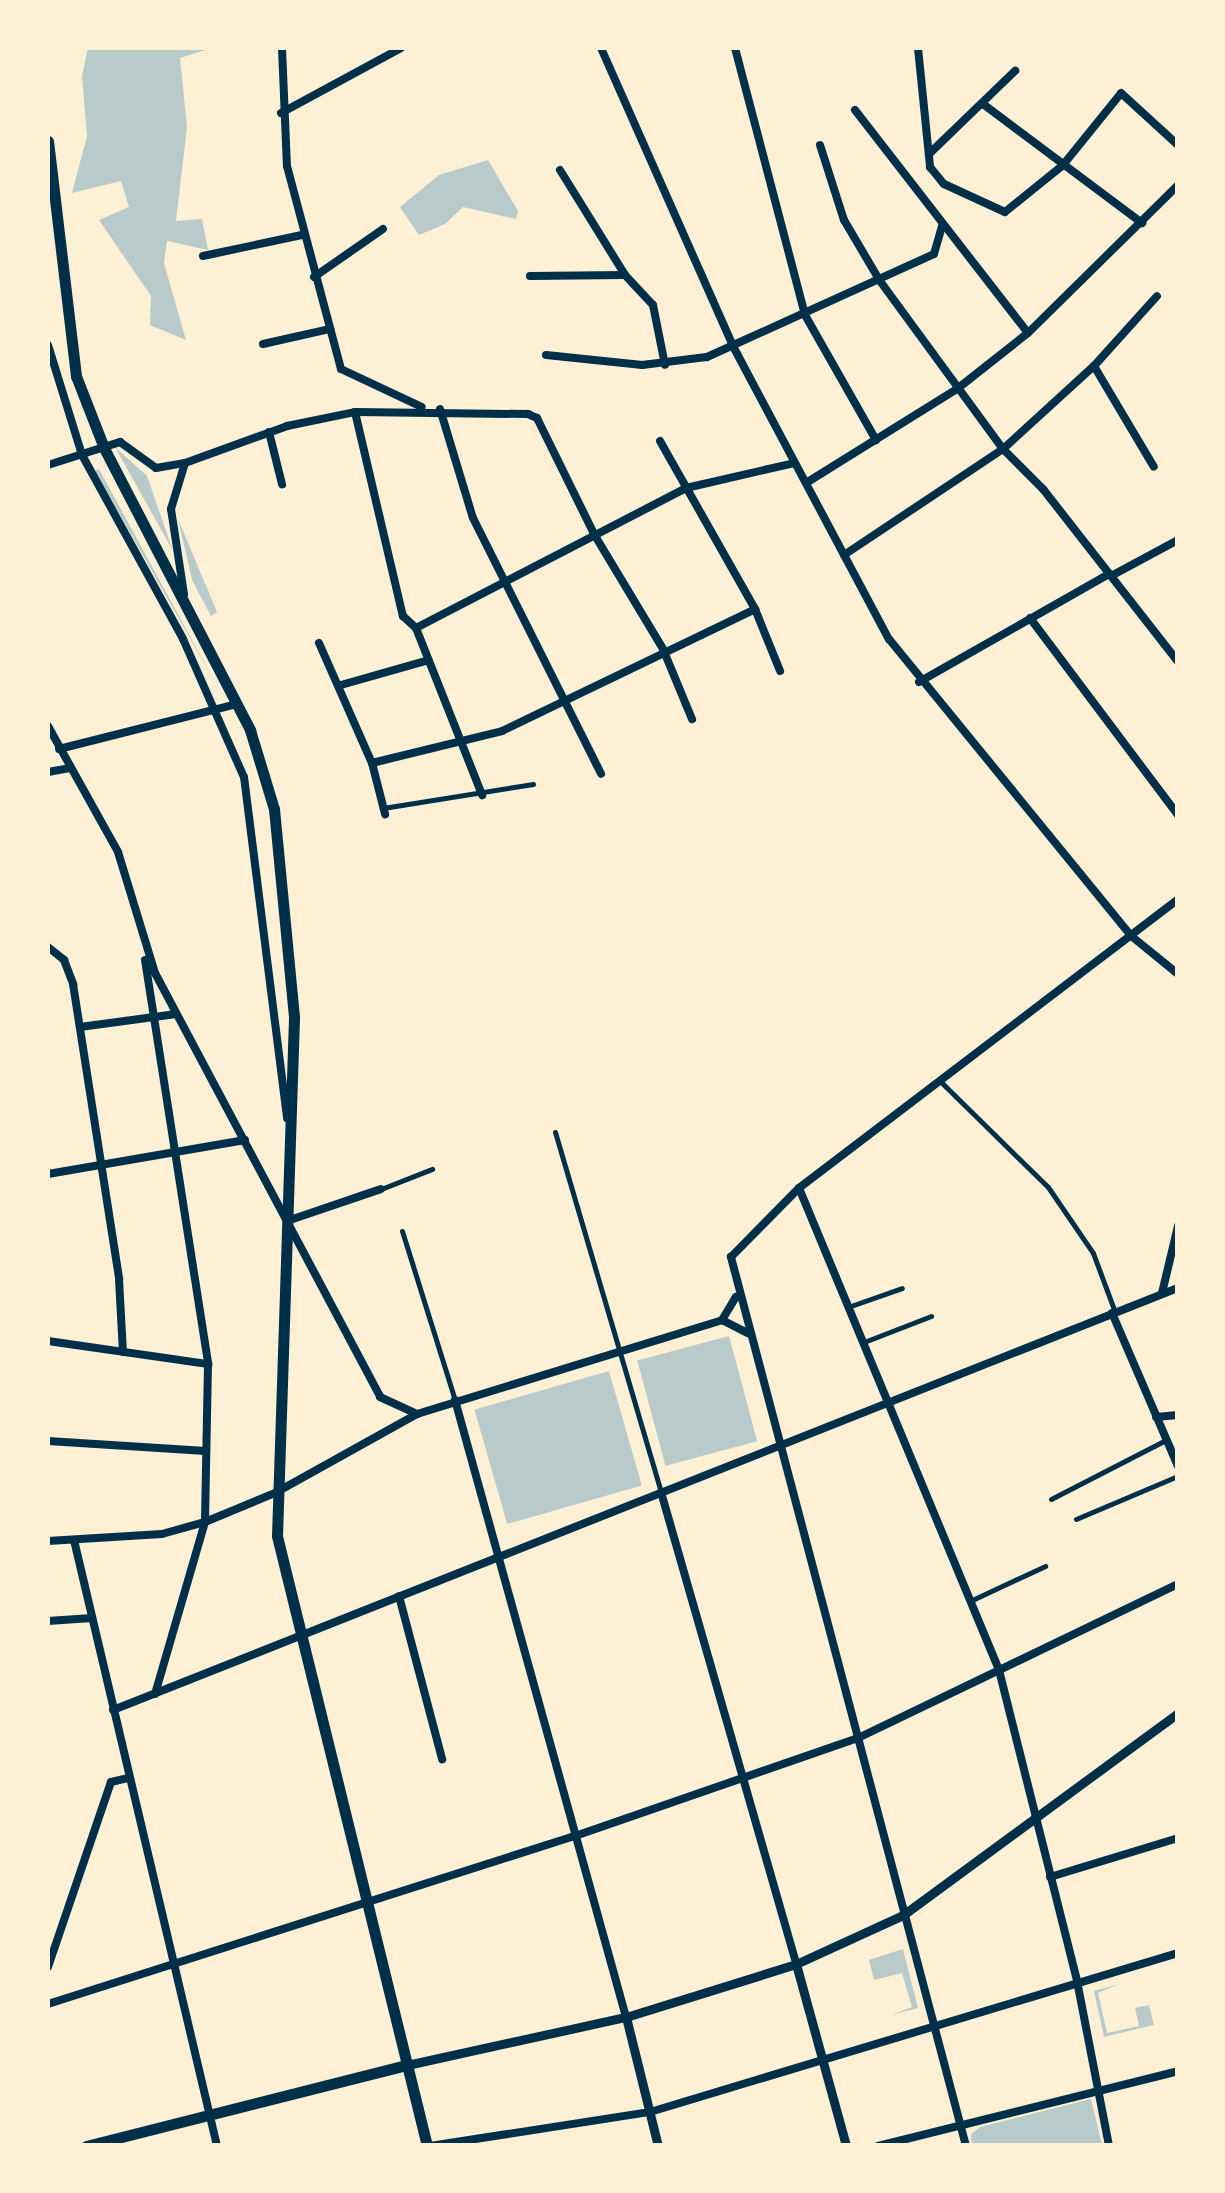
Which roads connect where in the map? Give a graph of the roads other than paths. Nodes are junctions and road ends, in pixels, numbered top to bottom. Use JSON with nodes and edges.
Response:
{"nodes":[{"id":1,"x":282,"y":48,"type":"edge"},
{"id":2,"x":401,"y":48,"type":"edge"},
{"id":3,"x":601,"y":48,"type":"edge"},
{"id":4,"x":734,"y":48,"type":"edge"},
{"id":5,"x":918,"y":48,"type":"edge"},
{"id":6,"x":389,"y":50,"type":"edge"},
{"id":7,"x":1015,"y":71,"type":"dead end"},
{"id":8,"x":983,"y":104,"type":"junction"},
{"id":9,"x":854,"y":110,"type":"dead end"},
{"id":10,"x":282,"y":113,"type":"junction"},
{"id":11,"x":48,"y":140,"type":"edge"},
{"id":12,"x":820,"y":145,"type":"dead end"},
{"id":13,"x":1178,"y":145,"type":"edge"},
{"id":14,"x":929,"y":154,"type":"junction"},
{"id":15,"x":1063,"y":164,"type":"junction"},
{"id":16,"x":560,"y":170,"type":"dead end"},
{"id":17,"x":1178,"y":185,"type":"edge"},
{"id":18,"x":1142,"y":223,"type":"junction"},
{"id":19,"x":942,"y":226,"type":"junction"},
{"id":20,"x":383,"y":229,"type":"dead end"},
{"id":21,"x":302,"y":236,"type":"junction"},
{"id":22,"x":203,"y":256,"type":"dead end"},
{"id":23,"x":625,"y":275,"type":"junction"},
{"id":24,"x":530,"y":276,"type":"dead end"},
{"id":25,"x":314,"y":277,"type":"junction"},
{"id":26,"x":880,"y":280,"type":"junction"},
{"id":27,"x":1157,"y":296,"type":"dead end"},
{"id":28,"x":805,"y":316,"type":"junction"},
{"id":29,"x":330,"y":329,"type":"junction"},
{"id":30,"x":1028,"y":332,"type":"junction"},
{"id":31,"x":263,"y":344,"type":"dead end"},
{"id":32,"x":48,"y":345,"type":"edge"},
{"id":33,"x":734,"y":348,"type":"junction"},
{"id":34,"x":546,"y":355,"type":"dead end"},
{"id":35,"x":665,"y":364,"type":"junction"},
{"id":36,"x":1094,"y":366,"type":"junction"},
{"id":37,"x":52,"y":388,"type":"edge"},
{"id":38,"x":958,"y":389,"type":"junction"},
{"id":39,"x":426,"y":408,"type":"junction"},
{"id":40,"x":440,"y":409,"type":"junction"},
{"id":41,"x":355,"y":412,"type":"junction"},
{"id":42,"x":269,"y":432,"type":"junction"},
{"id":43,"x":876,"y":440,"type":"junction"},
{"id":44,"x":660,"y":442,"type":"dead end"},
{"id":45,"x":104,"y":448,"type":"junction"},
{"id":46,"x":1002,"y":450,"type":"junction"},
{"id":47,"x":82,"y":456,"type":"junction"},
{"id":48,"x":186,"y":462,"type":"junction"},
{"id":49,"x":794,"y":463,"type":"junction"},
{"id":50,"x":48,"y":465,"type":"edge"},
{"id":51,"x":1154,"y":467,"type":"dead end"},
{"id":52,"x":806,"y":483,"type":"junction"},
{"id":53,"x":282,"y":484,"type":"dead end"},
{"id":54,"x":686,"y":488,"type":"junction"},
{"id":55,"x":594,"y":534,"type":"junction"},
{"id":56,"x":1178,"y":540,"type":"edge"},
{"id":57,"x":844,"y":555,"type":"junction"},
{"id":58,"x":1110,"y":575,"type":"junction"},
{"id":59,"x":503,"y":581,"type":"junction"},
{"id":60,"x":184,"y":598,"type":"junction"},
{"id":61,"x":755,"y":608,"type":"junction"},
{"id":62,"x":1030,"y":618,"type":"junction"},
{"id":63,"x":416,"y":628,"type":"junction"},
{"id":64,"x":319,"y":643,"type":"dead end"},
{"id":65,"x":663,"y":649,"type":"junction"},
{"id":66,"x":428,"y":660,"type":"junction"},
{"id":67,"x":1178,"y":662,"type":"edge"},
{"id":68,"x":780,"y":671,"type":"dead end"},
{"id":69,"x":919,"y":682,"type":"junction"},
{"id":70,"x":341,"y":685,"type":"junction"},
{"id":71,"x":567,"y":698,"type":"junction"},
{"id":72,"x":237,"y":704,"type":"junction"},
{"id":73,"x":218,"y":710,"type":"junction"},
{"id":74,"x":692,"y":719,"type":"dead end"},
{"id":75,"x":48,"y":726,"type":"edge"},
{"id":76,"x":465,"y":744,"type":"junction"},
{"id":77,"x":59,"y":749,"type":"junction"},
{"id":78,"x":372,"y":763,"type":"junction"},
{"id":79,"x":70,"y":768,"type":"junction"},
{"id":80,"x":48,"y":772,"type":"edge"},
{"id":81,"x":601,"y":774,"type":"dead end"},
{"id":82,"x":533,"y":784,"type":"dead end"},
{"id":83,"x":482,"y":795,"type":"junction"},
{"id":84,"x":384,"y":811,"type":"joint"},
{"id":85,"x":1178,"y":815,"type":"edge"},
{"id":86,"x":1178,"y":899,"type":"edge"},
{"id":87,"x":1130,"y":935,"type":"junction"},
{"id":88,"x":142,"y":944,"type":"junction"},
{"id":89,"x":48,"y":946,"type":"edge"},
{"id":90,"x":1178,"y":974,"type":"edge"},
{"id":91,"x":176,"y":1014,"type":"junction"},
{"id":92,"x":154,"y":1017,"type":"junction"},
{"id":93,"x":80,"y":1028,"type":"junction"},
{"id":94,"x":294,"y":1047,"type":"junction"},
{"id":95,"x":280,"y":1050,"type":"junction"},
{"id":96,"x":940,"y":1081,"type":"junction"},
{"id":97,"x":555,"y":1132,"type":"dead end"},
{"id":98,"x":245,"y":1140,"type":"junction"},
{"id":99,"x":291,"y":1141,"type":"junction"},
{"id":100,"x":176,"y":1156,"type":"junction"},
{"id":101,"x":101,"y":1166,"type":"junction"},
{"id":102,"x":432,"y":1170,"type":"dead end"},
{"id":103,"x":48,"y":1174,"type":"edge"},
{"id":104,"x":799,"y":1188,"type":"junction"},
{"id":105,"x":380,"y":1190,"type":"joint"},
{"id":106,"x":287,"y":1221,"type":"junction"},
{"id":107,"x":1178,"y":1226,"type":"edge"},
{"id":108,"x":402,"y":1231,"type":"dead end"},
{"id":109,"x":902,"y":1288,"type":"dead end"},
{"id":110,"x":1178,"y":1288,"type":"edge"},
{"id":111,"x":737,"y":1292,"type":"junction"},
{"id":112,"x":1162,"y":1294,"type":"junction"},
{"id":113,"x":848,"y":1307,"type":"junction"},
{"id":114,"x":1114,"y":1313,"type":"junction"},
{"id":115,"x":931,"y":1316,"type":"dead end"},
{"id":116,"x":722,"y":1320,"type":"junction"},
{"id":117,"x":748,"y":1333,"type":"junction"},
{"id":118,"x":48,"y":1341,"type":"edge"},
{"id":119,"x":863,"y":1342,"type":"junction"},
{"id":120,"x":619,"y":1350,"type":"junction"},
{"id":121,"x":123,"y":1352,"type":"junction"},
{"id":122,"x":208,"y":1364,"type":"junction"},
{"id":123,"x":455,"y":1400,"type":"junction"},
{"id":124,"x":886,"y":1402,"type":"junction"},
{"id":125,"x":417,"y":1414,"type":"junction"},
{"id":126,"x":1178,"y":1414,"type":"edge"},
{"id":127,"x":1156,"y":1416,"type":"junction"},
{"id":128,"x":1166,"y":1440,"type":"junction"},
{"id":129,"x":48,"y":1441,"type":"edge"},
{"id":130,"x":780,"y":1444,"type":"junction"},
{"id":131,"x":206,"y":1451,"type":"junction"},
{"id":132,"x":1178,"y":1466,"type":"edge"},
{"id":133,"x":1178,"y":1476,"type":"edge"},
{"id":134,"x":274,"y":1491,"type":"junction"},
{"id":135,"x":661,"y":1492,"type":"junction"},
{"id":136,"x":1050,"y":1499,"type":"dead end"},
{"id":137,"x":1076,"y":1519,"type":"dead end"},
{"id":138,"x":205,"y":1522,"type":"junction"},
{"id":139,"x":74,"y":1540,"type":"junction"},
{"id":140,"x":48,"y":1542,"type":"edge"},
{"id":141,"x":501,"y":1556,"type":"junction"},
{"id":142,"x":1046,"y":1566,"type":"dead end"},
{"id":143,"x":1178,"y":1584,"type":"edge"},
{"id":144,"x":399,"y":1596,"type":"junction"},
{"id":145,"x":970,"y":1600,"type":"junction"},
{"id":146,"x":92,"y":1618,"type":"junction"},
{"id":147,"x":48,"y":1621,"type":"edge"},
{"id":148,"x":300,"y":1636,"type":"junction"},
{"id":149,"x":999,"y":1670,"type":"junction"},
{"id":150,"x":155,"y":1694,"type":"junction"},
{"id":151,"x":114,"y":1710,"type":"junction"},
{"id":152,"x":1178,"y":1714,"type":"edge"},
{"id":153,"x":856,"y":1739,"type":"junction"},
{"id":154,"x":442,"y":1758,"type":"dead end"},
{"id":155,"x":128,"y":1778,"type":"junction"},
{"id":156,"x":742,"y":1778,"type":"junction"},
{"id":157,"x":1038,"y":1820,"type":"junction"},
{"id":158,"x":578,"y":1835,"type":"junction"},
{"id":159,"x":1178,"y":1838,"type":"edge"},
{"id":160,"x":1050,"y":1877,"type":"junction"},
{"id":161,"x":367,"y":1903,"type":"junction"},
{"id":162,"x":903,"y":1915,"type":"junction"},
{"id":163,"x":1178,"y":1953,"type":"edge"},
{"id":164,"x":796,"y":1964,"type":"junction"},
{"id":165,"x":173,"y":1965,"type":"junction"},
{"id":166,"x":48,"y":1967,"type":"edge"},
{"id":167,"x":1077,"y":1982,"type":"junction"},
{"id":168,"x":48,"y":2004,"type":"edge"},
{"id":169,"x":626,"y":2017,"type":"junction"},
{"id":170,"x":934,"y":2030,"type":"junction"},
{"id":171,"x":823,"y":2061,"type":"junction"},
{"id":172,"x":407,"y":2064,"type":"junction"},
{"id":173,"x":1178,"y":2071,"type":"edge"},
{"id":174,"x":1097,"y":2091,"type":"junction"},
{"id":175,"x":650,"y":2112,"type":"junction"},
{"id":176,"x":210,"y":2114,"type":"junction"},
{"id":177,"x":961,"y":2126,"type":"junction"},
{"id":178,"x":86,"y":2146,"type":"edge"},
{"id":179,"x":217,"y":2146,"type":"edge"},
{"id":180,"x":428,"y":2146,"type":"edge"},
{"id":181,"x":658,"y":2146,"type":"edge"},
{"id":182,"x":846,"y":2146,"type":"edge"},
{"id":183,"x":878,"y":2146,"type":"edge"},
{"id":184,"x":966,"y":2146,"type":"edge"},
{"id":185,"x":1109,"y":2146,"type":"edge"}],
"edges":[{"from":1,"to":10,"type":"street"},
{"from":2,"to":6,"type":"street"},
{"from":3,"to":33,"type":"street"},
{"from":4,"to":28,"type":"street"},
{"from":5,"to":14,"type":"street"},
{"from":6,"to":10,"type":"street"},
{"from":7,"to":8,"type":"street"},
{"from":8,"to":14,"type":"street"},
{"from":8,"to":15,"type":"street"},
{"from":9,"to":19,"type":"street"},
{"from":10,"to":21,"type":"street"},
{"from":11,"to":45,"type":"main road"},
{"from":12,"to":26,"type":"street"},
{"from":13,"to":15,"type":"street"},
{"from":14,"to":15,"type":"street"},
{"from":15,"to":18,"type":"street"},
{"from":16,"to":23,"type":"street"},
{"from":17,"to":18,"type":"street"},
{"from":18,"to":30,"type":"street"},
{"from":19,"to":26,"type":"street"},
{"from":19,"to":30,"type":"street"},
{"from":20,"to":25,"type":"street"},
{"from":21,"to":22,"type":"street"},
{"from":21,"to":25,"type":"street"},
{"from":23,"to":24,"type":"street"},
{"from":23,"to":35,"type":"street"},
{"from":25,"to":29,"type":"street"},
{"from":26,"to":28,"type":"street"},
{"from":26,"to":38,"type":"street"},
{"from":27,"to":36,"type":"street"},
{"from":28,"to":33,"type":"street"},
{"from":28,"to":43,"type":"street"},
{"from":29,"to":31,"type":"street"},
{"from":29,"to":39,"type":"street"},
{"from":30,"to":38,"type":"street"},
{"from":32,"to":37,"type":"street"},
{"from":33,"to":35,"type":"street"},
{"from":33,"to":49,"type":"street"},
{"from":34,"to":35,"type":"street"},
{"from":36,"to":46,"type":"street"},
{"from":36,"to":51,"type":"street"},
{"from":37,"to":47,"type":"street"},
{"from":38,"to":43,"type":"street"},
{"from":38,"to":46,"type":"street"},
{"from":39,"to":40,"type":"street"},
{"from":39,"to":41,"type":"street"},
{"from":40,"to":55,"type":"street"},
{"from":40,"to":59,"type":"street"},
{"from":41,"to":42,"type":"street"},
{"from":41,"to":63,"type":"street"},
{"from":42,"to":48,"type":"street"},
{"from":42,"to":53,"type":"street"},
{"from":43,"to":52,"type":"street"},
{"from":44,"to":54,"type":"street"},
{"from":45,"to":47,"type":"street"},
{"from":45,"to":48,"type":"street"},
{"from":45,"to":60,"type":"main road"},
{"from":46,"to":57,"type":"street"},
{"from":46,"to":58,"type":"street"},
{"from":47,"to":50,"type":"street"},
{"from":47,"to":73,"type":"street"},
{"from":48,"to":60,"type":"street"},
{"from":49,"to":52,"type":"street"},
{"from":49,"to":54,"type":"street"},
{"from":52,"to":57,"type":"street"},
{"from":54,"to":55,"type":"street"},
{"from":54,"to":61,"type":"street"},
{"from":55,"to":59,"type":"street"},
{"from":55,"to":65,"type":"street"},
{"from":56,"to":58,"type":"street"},
{"from":57,"to":69,"type":"street"},
{"from":58,"to":62,"type":"street"},
{"from":58,"to":67,"type":"street"},
{"from":59,"to":63,"type":"street"},
{"from":59,"to":71,"type":"street"},
{"from":60,"to":72,"type":"main road"},
{"from":61,"to":65,"type":"street"},
{"from":61,"to":68,"type":"street"},
{"from":62,"to":69,"type":"street"},
{"from":62,"to":85,"type":"street"},
{"from":63,"to":66,"type":"street"},
{"from":64,"to":70,"type":"street"},
{"from":65,"to":71,"type":"street"},
{"from":65,"to":74,"type":"street"},
{"from":66,"to":70,"type":"street"},
{"from":66,"to":76,"type":"street"},
{"from":69,"to":87,"type":"street"},
{"from":70,"to":78,"type":"street"},
{"from":71,"to":76,"type":"street"},
{"from":71,"to":81,"type":"street"},
{"from":72,"to":73,"type":"street"},
{"from":72,"to":94,"type":"main road"},
{"from":73,"to":77,"type":"street"},
{"from":73,"to":95,"type":"street"},
{"from":75,"to":77,"type":"street"},
{"from":76,"to":78,"type":"street"},
{"from":76,"to":83,"type":"street"},
{"from":77,"to":79,"type":"street"},
{"from":78,"to":84,"type":"street"},
{"from":79,"to":80,"type":"street"},
{"from":79,"to":88,"type":"street"},
{"from":82,"to":83,"type":"street"},
{"from":83,"to":84,"type":"street"},
{"from":86,"to":87,"type":"street"},
{"from":87,"to":90,"type":"street"},
{"from":87,"to":96,"type":"street"},
{"from":88,"to":91,"type":"street"},
{"from":88,"to":92,"type":"street"},
{"from":89,"to":93,"type":"street"},
{"from":91,"to":92,"type":"street"},
{"from":91,"to":98,"type":"street"},
{"from":92,"to":93,"type":"street"},
{"from":92,"to":100,"type":"street"},
{"from":93,"to":101,"type":"street"},
{"from":94,"to":95,"type":"street"},
{"from":94,"to":99,"type":"main road"},
{"from":95,"to":99,"type":"street"},
{"from":96,"to":104,"type":"street"},
{"from":96,"to":114,"type":"street"},
{"from":97,"to":120,"type":"street"},
{"from":98,"to":100,"type":"street"},
{"from":98,"to":106,"type":"street"},
{"from":99,"to":106,"type":"main road"},
{"from":100,"to":101,"type":"street"},
{"from":100,"to":122,"type":"street"},
{"from":101,"to":103,"type":"street"},
{"from":101,"to":121,"type":"street"},
{"from":102,"to":105,"type":"street"},
{"from":104,"to":111,"type":"street"},
{"from":104,"to":113,"type":"street"},
{"from":105,"to":106,"type":"street"},
{"from":106,"to":125,"type":"street"},
{"from":106,"to":134,"type":"main road"},
{"from":107,"to":112,"type":"street"},
{"from":108,"to":123,"type":"street"},
{"from":109,"to":113,"type":"street"},
{"from":110,"to":112,"type":"street"},
{"from":111,"to":116,"type":"street"},
{"from":111,"to":117,"type":"street"},
{"from":112,"to":114,"type":"street"},
{"from":113,"to":119,"type":"street"},
{"from":114,"to":124,"type":"street"},
{"from":114,"to":127,"type":"street"},
{"from":115,"to":119,"type":"street"},
{"from":116,"to":117,"type":"street"},
{"from":116,"to":120,"type":"street"},
{"from":117,"to":130,"type":"street"},
{"from":118,"to":121,"type":"street"},
{"from":119,"to":124,"type":"street"},
{"from":120,"to":123,"type":"street"},
{"from":120,"to":135,"type":"street"},
{"from":121,"to":122,"type":"street"},
{"from":122,"to":131,"type":"street"},
{"from":123,"to":125,"type":"street"},
{"from":123,"to":141,"type":"street"},
{"from":124,"to":130,"type":"street"},
{"from":124,"to":145,"type":"street"},
{"from":125,"to":134,"type":"street"},
{"from":126,"to":127,"type":"street"},
{"from":127,"to":128,"type":"street"},
{"from":128,"to":132,"type":"street"},
{"from":128,"to":136,"type":"street"},
{"from":129,"to":131,"type":"street"},
{"from":130,"to":135,"type":"street"},
{"from":130,"to":153,"type":"street"},
{"from":131,"to":138,"type":"street"},
{"from":133,"to":137,"type":"street"},
{"from":134,"to":138,"type":"street"},
{"from":134,"to":148,"type":"main road"},
{"from":135,"to":141,"type":"street"},
{"from":135,"to":156,"type":"street"},
{"from":138,"to":139,"type":"street"},
{"from":138,"to":150,"type":"street"},
{"from":139,"to":140,"type":"street"},
{"from":139,"to":146,"type":"street"},
{"from":141,"to":144,"type":"street"},
{"from":141,"to":158,"type":"street"},
{"from":142,"to":145,"type":"street"},
{"from":143,"to":149,"type":"street"},
{"from":144,"to":148,"type":"street"},
{"from":144,"to":154,"type":"street"},
{"from":145,"to":149,"type":"street"},
{"from":146,"to":147,"type":"street"},
{"from":146,"to":151,"type":"street"},
{"from":148,"to":150,"type":"street"},
{"from":148,"to":161,"type":"main road"},
{"from":149,"to":153,"type":"street"},
{"from":149,"to":157,"type":"street"},
{"from":150,"to":151,"type":"street"},
{"from":151,"to":155,"type":"street"},
{"from":152,"to":157,"type":"street"},
{"from":153,"to":156,"type":"street"},
{"from":153,"to":162,"type":"street"},
{"from":155,"to":165,"type":"street"},
{"from":155,"to":166,"type":"street"},
{"from":156,"to":158,"type":"street"},
{"from":156,"to":164,"type":"street"},
{"from":157,"to":160,"type":"street"},
{"from":157,"to":162,"type":"street"},
{"from":158,"to":161,"type":"street"},
{"from":158,"to":169,"type":"street"},
{"from":159,"to":160,"type":"street"},
{"from":160,"to":167,"type":"street"},
{"from":161,"to":165,"type":"street"},
{"from":161,"to":172,"type":"main road"},
{"from":162,"to":164,"type":"street"},
{"from":162,"to":170,"type":"street"},
{"from":163,"to":167,"type":"street"},
{"from":164,"to":169,"type":"street"},
{"from":164,"to":171,"type":"street"},
{"from":165,"to":168,"type":"street"},
{"from":165,"to":176,"type":"street"},
{"from":167,"to":170,"type":"street"},
{"from":167,"to":174,"type":"street"},
{"from":169,"to":172,"type":"street"},
{"from":169,"to":175,"type":"street"},
{"from":170,"to":171,"type":"street"},
{"from":170,"to":177,"type":"street"},
{"from":171,"to":175,"type":"street"},
{"from":171,"to":182,"type":"street"},
{"from":172,"to":176,"type":"main road"},
{"from":172,"to":180,"type":"main road"},
{"from":173,"to":174,"type":"street"},
{"from":174,"to":177,"type":"street"},
{"from":174,"to":185,"type":"street"},
{"from":175,"to":180,"type":"street"},
{"from":175,"to":181,"type":"street"},
{"from":176,"to":178,"type":"main road"},
{"from":176,"to":179,"type":"street"},
{"from":177,"to":183,"type":"street"},
{"from":177,"to":184,"type":"street"}]}
